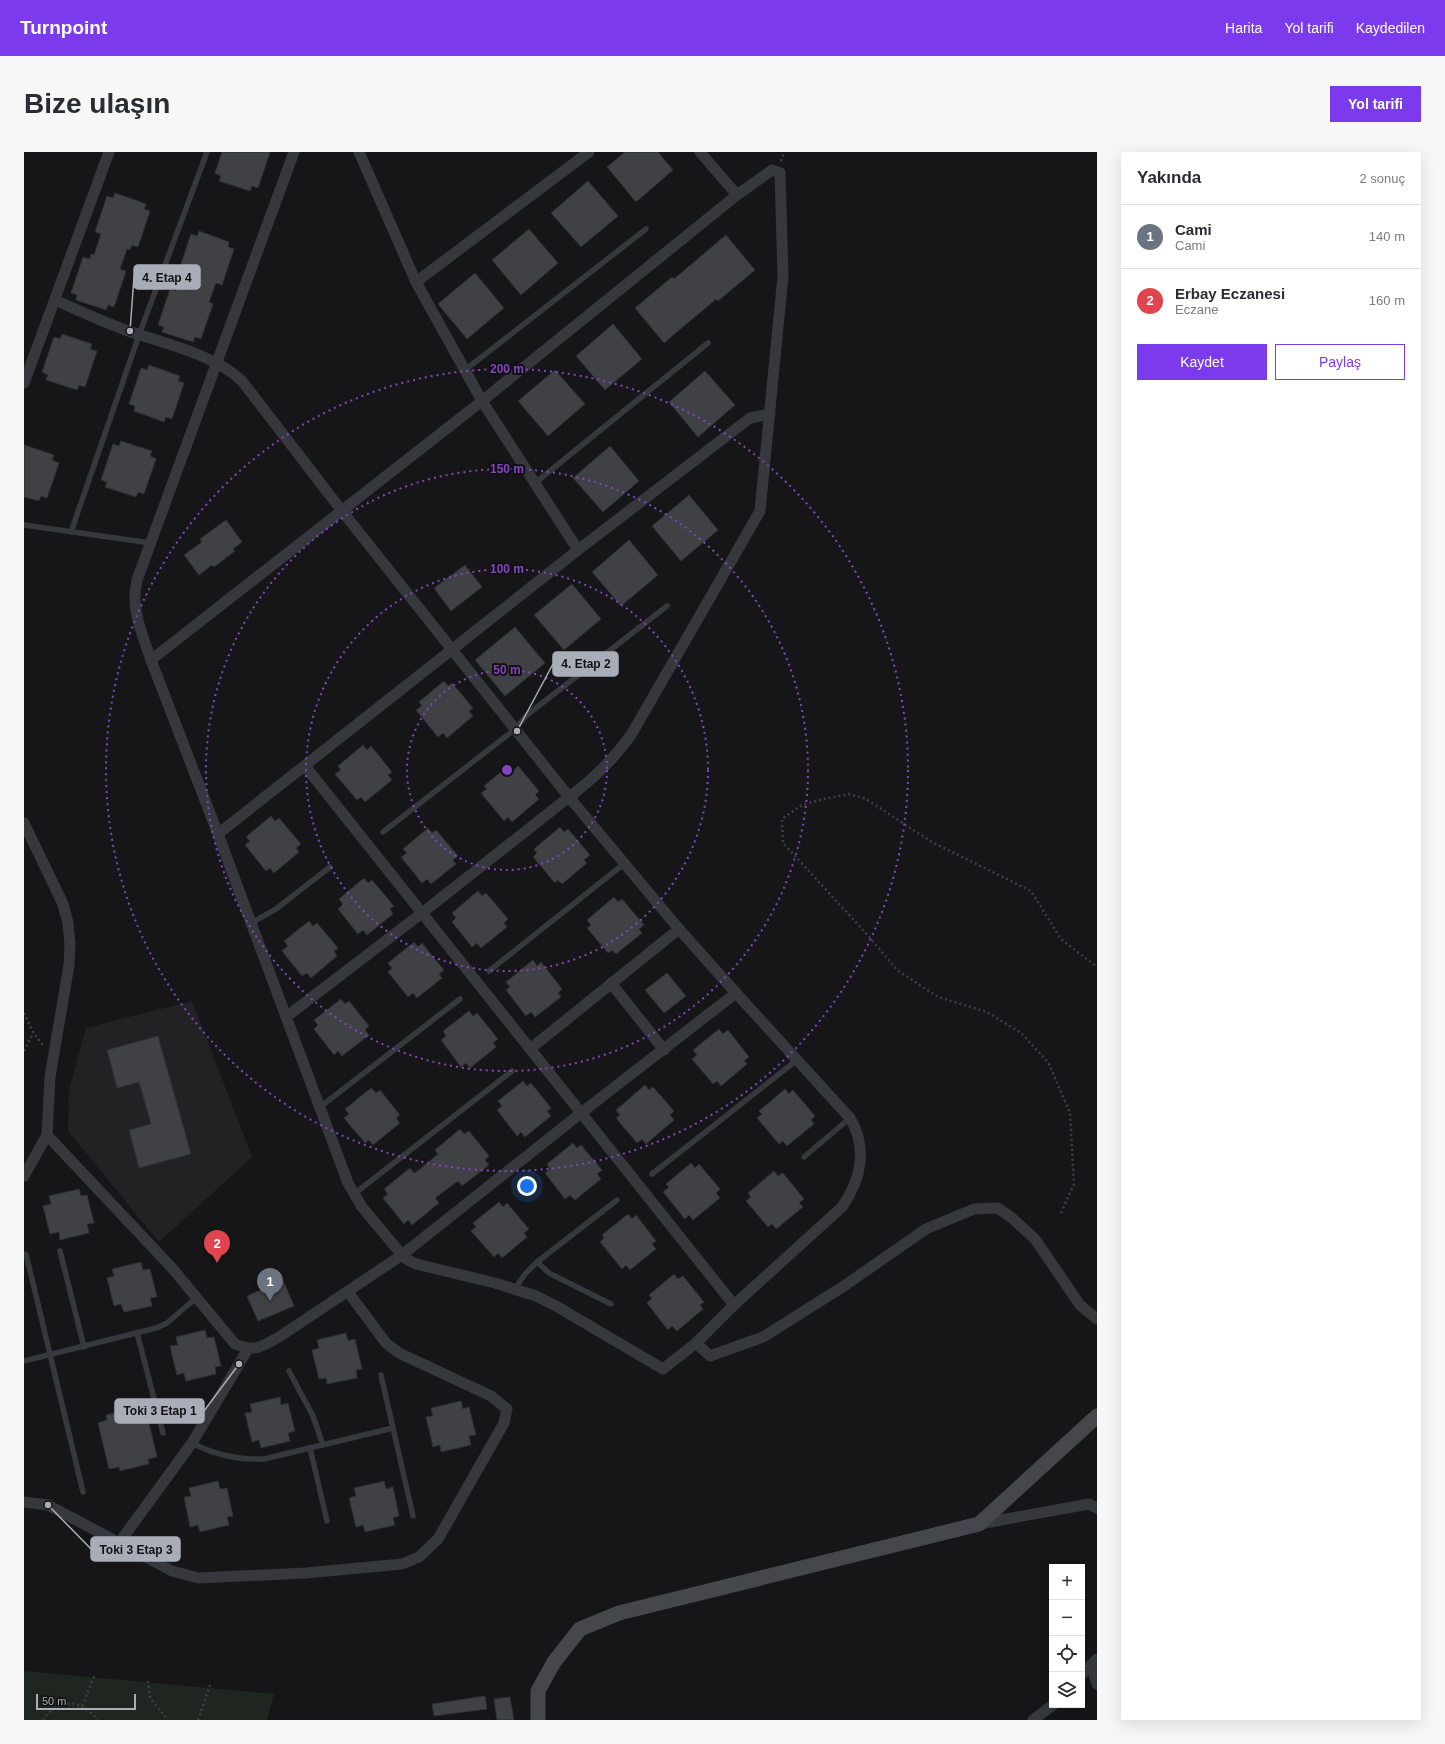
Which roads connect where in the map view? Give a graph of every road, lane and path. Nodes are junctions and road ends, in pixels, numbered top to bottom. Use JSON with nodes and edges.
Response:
{"nodes":[{"id":1,"x":109,"y":152,"type":"edge"},
{"id":2,"x":207,"y":152,"type":"edge"},
{"id":3,"x":294,"y":152,"type":"edge"},
{"id":4,"x":359,"y":152,"type":"edge"},
{"id":5,"x":590,"y":152,"type":"edge"},
{"id":6,"x":700,"y":152,"type":"edge"},
{"id":7,"x":737,"y":195,"type":"junction"},
{"id":8,"x":646,"y":229,"type":"dead end"},
{"id":9,"x":416,"y":282,"type":"junction"},
{"id":10,"x":55,"y":300,"type":"junction"},
{"id":11,"x":139,"y":335,"type":"junction"},
{"id":12,"x":708,"y":343,"type":"dead end"},
{"id":13,"x":218,"y":362,"type":"junction"},
{"id":14,"x":465,"y":370,"type":"junction"},
{"id":15,"x":24,"y":383,"type":"edge"},
{"id":16,"x":482,"y":401,"type":"junction"},
{"id":17,"x":770,"y":414,"type":"junction"},
{"id":18,"x":535,"y":483,"type":"junction"},
{"id":19,"x":342,"y":511,"type":"junction"},
{"id":20,"x":24,"y":525,"type":"edge"},
{"id":21,"x":71,"y":532,"type":"junction"},
{"id":22,"x":151,"y":543,"type":"junction"},
{"id":23,"x":578,"y":550,"type":"junction"},
{"id":24,"x":667,"y":606,"type":"dead end"},
{"id":25,"x":452,"y":649,"type":"junction"},
{"id":26,"x":151,"y":660,"type":"junction"},
{"id":27,"x":515,"y":729,"type":"junction"},
{"id":28,"x":305,"y":766,"type":"junction"},
{"id":29,"x":569,"y":796,"type":"junction"},
{"id":30,"x":24,"y":824,"type":"edge"},
{"id":31,"x":383,"y":832,"type":"dead end"},
{"id":32,"x":218,"y":834,"type":"junction"},
{"id":33,"x":624,"y":863,"type":"junction"},
{"id":34,"x":330,"y":867,"type":"dead end"},
{"id":35,"x":422,"y":913,"type":"junction"},
{"id":36,"x":251,"y":923,"type":"junction"},
{"id":37,"x":679,"y":929,"type":"junction"},
{"id":38,"x":1097,"y":967,"type":"edge"},
{"id":39,"x":490,"y":971,"type":"dead end"},
{"id":40,"x":611,"y":983,"type":"junction"},
{"id":41,"x":736,"y":993,"type":"junction"},
{"id":42,"x":460,"y":999,"type":"dead end"},
{"id":43,"x":24,"y":1013,"type":"edge"},
{"id":44,"x":286,"y":1017,"type":"junction"},
{"id":45,"x":33,"y":1032,"type":"junction"},
{"id":46,"x":530,"y":1049,"type":"junction"},
{"id":47,"x":664,"y":1050,"type":"junction"},
{"id":48,"x":24,"y":1051,"type":"edge"},
{"id":49,"x":53,"y":1056,"type":"junction"},
{"id":50,"x":797,"y":1060,"type":"junction"},
{"id":51,"x":512,"y":1071,"type":"dead end"},
{"id":52,"x":320,"y":1108,"type":"junction"},
{"id":53,"x":581,"y":1113,"type":"junction"},
{"id":54,"x":850,"y":1118,"type":"junction"},
{"id":55,"x":47,"y":1135,"type":"junction"},
{"id":56,"x":804,"y":1157,"type":"dead end"},
{"id":57,"x":652,"y":1174,"type":"dead end"},
{"id":58,"x":24,"y":1176,"type":"edge"},
{"id":59,"x":354,"y":1194,"type":"junction"},
{"id":60,"x":617,"y":1200,"type":"dead end"},
{"id":61,"x":1061,"y":1213,"type":"dead end"},
{"id":62,"x":60,"y":1251,"type":"dead end"},
{"id":63,"x":26,"y":1254,"type":"dead end"},
{"id":64,"x":402,"y":1255,"type":"junction"},
{"id":65,"x":537,"y":1262,"type":"junction"},
{"id":66,"x":515,"y":1289,"type":"junction"},
{"id":67,"x":348,"y":1292,"type":"junction"},
{"id":68,"x":196,"y":1298,"type":"junction"},
{"id":69,"x":611,"y":1304,"type":"dead end"},
{"id":70,"x":734,"y":1305,"type":"junction"},
{"id":71,"x":1097,"y":1320,"type":"edge"},
{"id":72,"x":137,"y":1333,"type":"junction"},
{"id":73,"x":696,"y":1343,"type":"junction"},
{"id":74,"x":84,"y":1347,"type":"junction"},
{"id":75,"x":248,"y":1349,"type":"junction"},
{"id":76,"x":50,"y":1356,"type":"junction"},
{"id":77,"x":24,"y":1361,"type":"edge"},
{"id":78,"x":289,"y":1371,"type":"dead end"},
{"id":79,"x":381,"y":1374,"type":"dead end"},
{"id":80,"x":1097,"y":1416,"type":"edge"},
{"id":81,"x":393,"y":1428,"type":"junction"},
{"id":82,"x":163,"y":1434,"type":"dead end"},
{"id":83,"x":192,"y":1443,"type":"junction"},
{"id":84,"x":323,"y":1445,"type":"junction"},
{"id":85,"x":310,"y":1448,"type":"junction"},
{"id":86,"x":84,"y":1492,"type":"dead end"},
{"id":87,"x":24,"y":1502,"type":"edge"},
{"id":88,"x":1097,"y":1508,"type":"edge"},
{"id":89,"x":413,"y":1516,"type":"dead end"},
{"id":90,"x":327,"y":1521,"type":"dead end"},
{"id":91,"x":979,"y":1524,"type":"junction"},
{"id":92,"x":119,"y":1543,"type":"junction"},
{"id":93,"x":1094,"y":1663,"type":"edge"},
{"id":94,"x":1084,"y":1672,"type":"edge"},
{"id":95,"x":95,"y":1674,"type":"dead end"},
{"id":96,"x":148,"y":1680,"type":"dead end"},
{"id":97,"x":1097,"y":1684,"type":"edge"},
{"id":98,"x":210,"y":1685,"type":"dead end"},
{"id":99,"x":82,"y":1706,"type":"junction"},
{"id":100,"x":1049,"y":1708,"type":"edge"},
{"id":101,"x":43,"y":1720,"type":"edge"},
{"id":102,"x":97,"y":1720,"type":"edge"},
{"id":103,"x":168,"y":1720,"type":"edge"},
{"id":104,"x":198,"y":1720,"type":"edge"},
{"id":105,"x":538,"y":1720,"type":"edge"},
{"id":106,"x":1033,"y":1720,"type":"edge"}],
"edges":[{"from":1,"to":10,"type":"street"},
{"from":2,"to":11,"type":"lane"},
{"from":3,"to":13,"type":"street"},
{"from":4,"to":9,"type":"street"},
{"from":5,"to":9,"type":"street"},
{"from":6,"to":7,"type":"street"},
{"from":7,"to":16,"type":"street"},
{"from":7,"to":17,"type":"street"},
{"from":8,"to":14,"type":"lane"},
{"from":9,"to":14,"type":"street"},
{"from":10,"to":11,"type":"street"},
{"from":10,"to":15,"type":"street"},
{"from":11,"to":13,"type":"street"},
{"from":11,"to":21,"type":"lane"},
{"from":12,"to":18,"type":"lane"},
{"from":13,"to":19,"type":"street"},
{"from":13,"to":22,"type":"street"},
{"from":14,"to":16,"type":"street"},
{"from":16,"to":18,"type":"street"},
{"from":16,"to":19,"type":"street"},
{"from":17,"to":23,"type":"street"},
{"from":17,"to":29,"type":"street"},
{"from":18,"to":23,"type":"street"},
{"from":19,"to":25,"type":"street"},
{"from":19,"to":26,"type":"street"},
{"from":20,"to":21,"type":"lane"},
{"from":21,"to":22,"type":"lane"},
{"from":22,"to":26,"type":"street"},
{"from":23,"to":25,"type":"street"},
{"from":24,"to":27,"type":"lane"},
{"from":25,"to":27,"type":"street"},
{"from":25,"to":28,"type":"street"},
{"from":26,"to":32,"type":"street"},
{"from":27,"to":29,"type":"street"},
{"from":27,"to":31,"type":"lane"},
{"from":28,"to":32,"type":"street"},
{"from":28,"to":35,"type":"street"},
{"from":29,"to":33,"type":"street"},
{"from":29,"to":35,"type":"street"},
{"from":30,"to":49,"type":"street"},
{"from":32,"to":36,"type":"street"},
{"from":33,"to":37,"type":"street"},
{"from":33,"to":39,"type":"lane"},
{"from":34,"to":36,"type":"lane"},
{"from":35,"to":44,"type":"street"},
{"from":35,"to":46,"type":"street"},
{"from":36,"to":44,"type":"street"},
{"from":37,"to":40,"type":"street"},
{"from":37,"to":41,"type":"street"},
{"from":38,"to":61,"type":"path"},
{"from":40,"to":46,"type":"street"},
{"from":40,"to":47,"type":"street"},
{"from":41,"to":47,"type":"street"},
{"from":41,"to":50,"type":"street"},
{"from":42,"to":52,"type":"lane"},
{"from":43,"to":45,"type":"path"},
{"from":44,"to":52,"type":"street"},
{"from":45,"to":48,"type":"path"},
{"from":45,"to":49,"type":"path"},
{"from":46,"to":53,"type":"street"},
{"from":47,"to":53,"type":"street"},
{"from":49,"to":55,"type":"street"},
{"from":50,"to":54,"type":"street"},
{"from":50,"to":57,"type":"lane"},
{"from":51,"to":59,"type":"lane"},
{"from":52,"to":59,"type":"street"},
{"from":53,"to":64,"type":"street"},
{"from":53,"to":70,"type":"street"},
{"from":54,"to":56,"type":"lane"},
{"from":54,"to":70,"type":"street"},
{"from":55,"to":58,"type":"street"},
{"from":55,"to":68,"type":"street"},
{"from":59,"to":64,"type":"street"},
{"from":60,"to":65,"type":"lane"},
{"from":62,"to":74,"type":"lane"},
{"from":63,"to":76,"type":"lane"},
{"from":64,"to":66,"type":"street"},
{"from":64,"to":67,"type":"street"},
{"from":65,"to":66,"type":"lane"},
{"from":65,"to":69,"type":"lane"},
{"from":66,"to":73,"type":"street"},
{"from":67,"to":75,"type":"street"},
{"from":67,"to":92,"type":"street"},
{"from":68,"to":72,"type":"lane"},
{"from":68,"to":75,"type":"street"},
{"from":70,"to":73,"type":"street"},
{"from":71,"to":73,"type":"street"},
{"from":72,"to":74,"type":"lane"},
{"from":72,"to":82,"type":"lane"},
{"from":74,"to":76,"type":"lane"},
{"from":75,"to":83,"type":"street"},
{"from":76,"to":77,"type":"lane"},
{"from":76,"to":86,"type":"lane"},
{"from":78,"to":84,"type":"lane"},
{"from":79,"to":81,"type":"lane"},
{"from":80,"to":91,"type":"street"},
{"from":81,"to":84,"type":"lane"},
{"from":81,"to":89,"type":"lane"},
{"from":83,"to":85,"type":"lane"},
{"from":83,"to":92,"type":"street"},
{"from":84,"to":85,"type":"lane"},
{"from":85,"to":90,"type":"lane"},
{"from":87,"to":92,"type":"street"},
{"from":88,"to":91,"type":"street"},
{"from":91,"to":105,"type":"street"},
{"from":93,"to":94,"type":"street"},
{"from":93,"to":97,"type":"street"},
{"from":95,"to":99,"type":"path"},
{"from":96,"to":103,"type":"path"},
{"from":98,"to":104,"type":"path"},
{"from":99,"to":101,"type":"path"},
{"from":99,"to":102,"type":"path"},
{"from":100,"to":106,"type":"street"}]}
